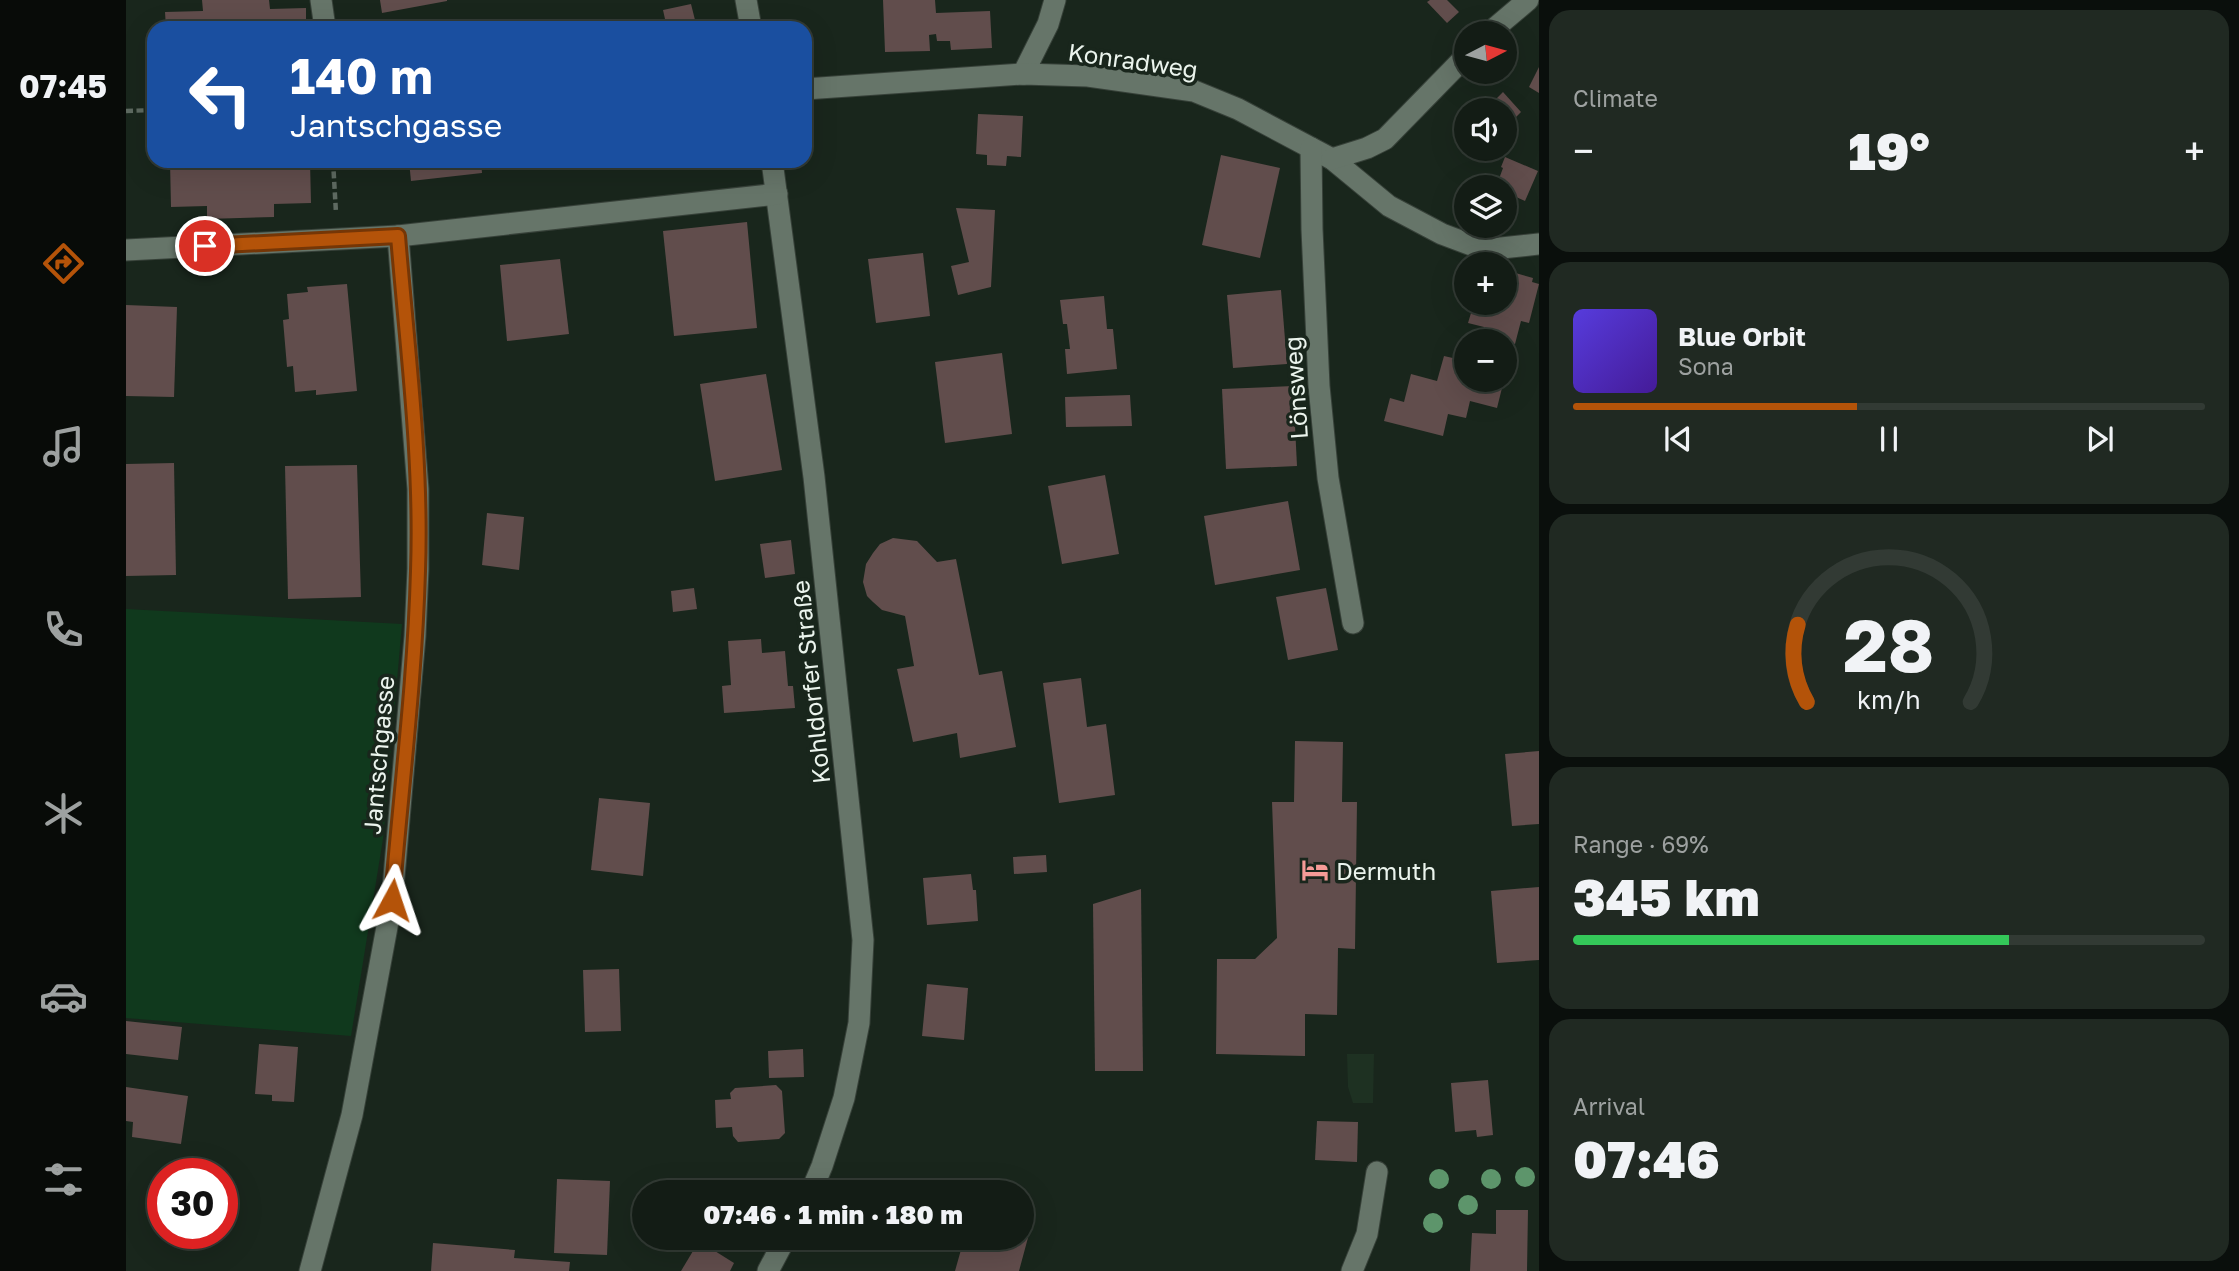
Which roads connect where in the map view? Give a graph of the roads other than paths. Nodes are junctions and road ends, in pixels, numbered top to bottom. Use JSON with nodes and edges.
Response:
{"nodes":[{"id":1,"x":321,"y":0,"type":"edge"},
{"id":2,"x":746,"y":0,"type":"edge"},
{"id":3,"x":1055,"y":0,"type":"edge"},
{"id":4,"x":1528,"y":0,"type":"edge"},
{"id":5,"x":324,"y":21,"type":"edge"},
{"id":6,"x":750,"y":21,"type":"edge"},
{"id":7,"x":1503,"y":21,"type":"edge"},
{"id":8,"x":1454,"y":68,"type":"edge"},
{"id":9,"x":1023,"y":74,"type":"junction"},
{"id":10,"x":812,"y":89,"type":"edge"},
{"id":11,"x":1311,"y":148,"type":"junction"},
{"id":12,"x":1332,"y":159,"type":"junction"},
{"id":13,"x":773,"y":168,"type":"edge"},
{"id":14,"x":777,"y":194,"type":"junction"},
{"id":15,"x":398,"y":236,"type":"junction"},
{"id":16,"x":1539,"y":244,"type":"edge"},
{"id":17,"x":126,"y":250,"type":"edge"},
{"id":18,"x":1353,"y":623,"type":"dead end"},
{"id":19,"x":1377,"y":1172,"type":"dead end"},
{"id":20,"x":816,"y":1180,"type":"edge"},
{"id":21,"x":779,"y":1250,"type":"edge"},
{"id":22,"x":310,"y":1271,"type":"edge"},
{"id":23,"x":768,"y":1271,"type":"edge"},
{"id":24,"x":1352,"y":1271,"type":"edge"}],
"edges":[{"from":1,"to":5,"type":"street"},
{"from":2,"to":6,"type":"street"},
{"from":3,"to":9,"type":"street"},
{"from":4,"to":7,"type":"street"},
{"from":8,"to":12,"type":"street"},
{"from":9,"to":10,"type":"street","name":"Konradweg"},
{"from":9,"to":11,"type":"street","name":"Konradweg"},
{"from":11,"to":12,"type":"street","name":"Konradweg"},
{"from":11,"to":18,"type":"street","name":"Lönsweg"},
{"from":12,"to":16,"type":"street","name":"Konradweg"},
{"from":13,"to":14,"type":"street","name":"Kohldorfer Straße"},
{"from":14,"to":15,"type":"street"},
{"from":14,"to":20,"type":"street","name":"Kohldorfer Straße"},
{"from":15,"to":17,"type":"street"},
{"from":15,"to":22,"type":"street","name":"Jantschgasse"},
{"from":19,"to":24,"type":"street"},
{"from":21,"to":23,"type":"street"}]}
